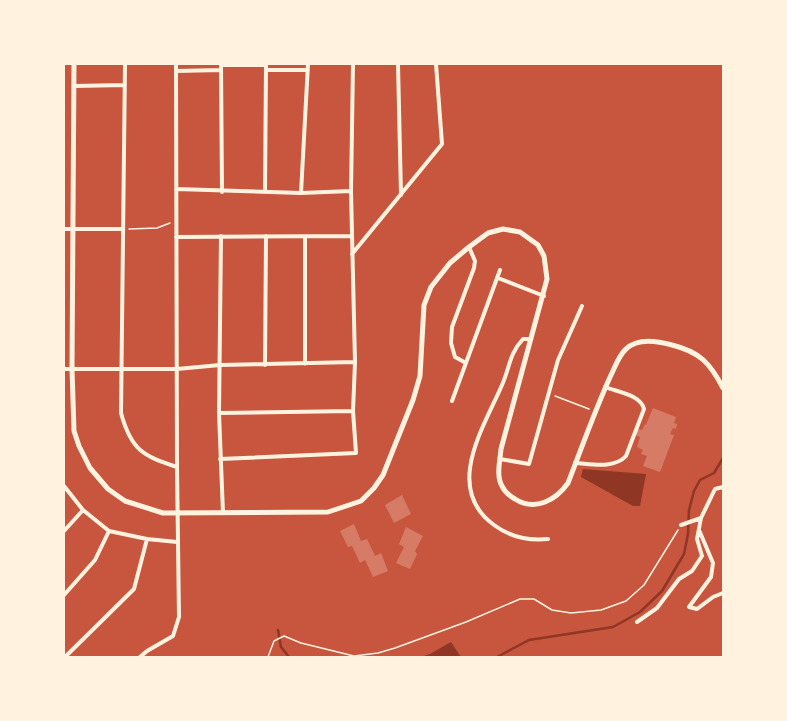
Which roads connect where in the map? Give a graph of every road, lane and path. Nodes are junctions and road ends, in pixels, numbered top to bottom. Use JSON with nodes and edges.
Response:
{"nodes":[{"id":1,"x":74,"y":64,"type":"edge"},
{"id":2,"x":125,"y":64,"type":"edge"},
{"id":3,"x":176,"y":64,"type":"edge"},
{"id":4,"x":308,"y":64,"type":"edge"},
{"id":5,"x":353,"y":64,"type":"edge"},
{"id":6,"x":398,"y":64,"type":"edge"},
{"id":7,"x":436,"y":64,"type":"edge"},
{"id":8,"x":221,"y":66,"type":"edge"},
{"id":9,"x":266,"y":66,"type":"edge"},
{"id":10,"x":308,"y":70,"type":"junction"},
{"id":11,"x":176,"y":71,"type":"junction"},
{"id":12,"x":125,"y":85,"type":"junction"},
{"id":13,"x":74,"y":86,"type":"junction"},
{"id":14,"x":176,"y":189,"type":"junction"},
{"id":15,"x":351,"y":191,"type":"junction"},
{"id":16,"x":222,"y":192,"type":"junction"},
{"id":17,"x":265,"y":192,"type":"junction"},
{"id":18,"x":301,"y":193,"type":"junction"},
{"id":19,"x":401,"y":195,"type":"junction"},
{"id":20,"x":176,"y":222,"type":"junction"},
{"id":21,"x":64,"y":229,"type":"edge"},
{"id":22,"x":73,"y":229,"type":"junction"},
{"id":23,"x":123,"y":229,"type":"junction"},
{"id":24,"x":221,"y":236,"type":"junction"},
{"id":25,"x":266,"y":236,"type":"junction"},
{"id":26,"x":351,"y":236,"type":"junction"},
{"id":27,"x":176,"y":237,"type":"junction"},
{"id":28,"x":305,"y":237,"type":"junction"},
{"id":29,"x":468,"y":247,"type":"junction"},
{"id":30,"x":352,"y":255,"type":"junction"},
{"id":31,"x":500,"y":270,"type":"dead end"},
{"id":32,"x":498,"y":278,"type":"junction"},
{"id":33,"x":544,"y":296,"type":"junction"},
{"id":34,"x":582,"y":306,"type":"dead end"},
{"id":35,"x":531,"y":339,"type":"junction"},
{"id":36,"x":355,"y":362,"type":"junction"},
{"id":37,"x":466,"y":363,"type":"junction"},
{"id":38,"x":304,"y":364,"type":"junction"},
{"id":39,"x":220,"y":365,"type":"junction"},
{"id":40,"x":265,"y":365,"type":"junction"},
{"id":41,"x":64,"y":369,"type":"edge"},
{"id":42,"x":72,"y":369,"type":"junction"},
{"id":43,"x":123,"y":369,"type":"junction"},
{"id":44,"x":177,"y":369,"type":"junction"},
{"id":45,"x":606,"y":387,"type":"junction"},
{"id":46,"x":723,"y":388,"type":"edge"},
{"id":47,"x":549,"y":394,"type":"junction"},
{"id":48,"x":452,"y":401,"type":"dead end"},
{"id":49,"x":353,"y":411,"type":"junction"},
{"id":50,"x":596,"y":411,"type":"junction"},
{"id":51,"x":218,"y":413,"type":"junction"},
{"id":52,"x":500,"y":459,"type":"junction"},
{"id":53,"x":220,"y":460,"type":"junction"},
{"id":54,"x":575,"y":463,"type":"junction"},
{"id":55,"x":177,"y":467,"type":"junction"},
{"id":56,"x":64,"y":486,"type":"edge"},
{"id":57,"x":723,"y":487,"type":"edge"},
{"id":58,"x":83,"y":510,"type":"junction"},
{"id":59,"x":179,"y":513,"type":"junction"},
{"id":60,"x":223,"y":513,"type":"junction"},
{"id":61,"x":701,"y":518,"type":"junction"},
{"id":62,"x":682,"y":525,"type":"joint"},
{"id":63,"x":699,"y":530,"type":"junction"},
{"id":64,"x":64,"y":531,"type":"edge"},
{"id":65,"x":109,"y":531,"type":"junction"},
{"id":66,"x":147,"y":539,"type":"junction"},
{"id":67,"x":548,"y":539,"type":"dead end"},
{"id":68,"x":177,"y":542,"type":"junction"},
{"id":69,"x":723,"y":593,"type":"edge"},
{"id":70,"x":64,"y":595,"type":"edge"},
{"id":71,"x":637,"y":622,"type":"dead end"},
{"id":72,"x":65,"y":657,"type":"edge"},
{"id":73,"x":140,"y":657,"type":"edge"},
{"id":74,"x":268,"y":657,"type":"edge"}],
"edges":[{"from":1,"to":13,"type":"street"},
{"from":2,"to":12,"type":"street"},
{"from":3,"to":11,"type":"street"},
{"from":4,"to":10,"type":"street"},
{"from":5,"to":15,"type":"street"},
{"from":6,"to":19,"type":"street"},
{"from":7,"to":19,"type":"street"},
{"from":8,"to":9,"type":"street"},
{"from":8,"to":11,"type":"street"},
{"from":8,"to":16,"type":"street"},
{"from":9,"to":10,"type":"street"},
{"from":9,"to":17,"type":"street"},
{"from":10,"to":18,"type":"street"},
{"from":11,"to":14,"type":"street"},
{"from":12,"to":13,"type":"street"},
{"from":12,"to":23,"type":"street"},
{"from":13,"to":22,"type":"street"},
{"from":14,"to":16,"type":"street"},
{"from":14,"to":20,"type":"street"},
{"from":15,"to":18,"type":"street"},
{"from":15,"to":26,"type":"street"},
{"from":16,"to":17,"type":"street"},
{"from":17,"to":18,"type":"street"},
{"from":19,"to":30,"type":"street"},
{"from":20,"to":23,"type":"path"},
{"from":20,"to":27,"type":"street"},
{"from":21,"to":22,"type":"street"},
{"from":22,"to":23,"type":"street"},
{"from":22,"to":42,"type":"street"},
{"from":23,"to":43,"type":"street"},
{"from":24,"to":25,"type":"street"},
{"from":24,"to":27,"type":"street"},
{"from":24,"to":39,"type":"street"},
{"from":25,"to":28,"type":"street"},
{"from":25,"to":40,"type":"street"},
{"from":26,"to":28,"type":"street"},
{"from":26,"to":30,"type":"street"},
{"from":27,"to":44,"type":"street"},
{"from":28,"to":38,"type":"street"},
{"from":29,"to":33,"type":"street"},
{"from":29,"to":37,"type":"street"},
{"from":29,"to":60,"type":"street"},
{"from":30,"to":36,"type":"street"},
{"from":31,"to":32,"type":"street"},
{"from":32,"to":33,"type":"street"},
{"from":32,"to":37,"type":"street"},
{"from":33,"to":35,"type":"street"},
{"from":34,"to":47,"type":"street"},
{"from":35,"to":52,"type":"street"},
{"from":35,"to":67,"type":"street"},
{"from":36,"to":38,"type":"street"},
{"from":36,"to":49,"type":"street"},
{"from":37,"to":48,"type":"street"},
{"from":38,"to":40,"type":"street"},
{"from":39,"to":40,"type":"street"},
{"from":39,"to":44,"type":"street"},
{"from":39,"to":51,"type":"street"},
{"from":41,"to":42,"type":"street"},
{"from":42,"to":43,"type":"street"},
{"from":42,"to":59,"type":"street"},
{"from":43,"to":44,"type":"street"},
{"from":43,"to":55,"type":"street"},
{"from":44,"to":55,"type":"street"},
{"from":45,"to":46,"type":"street"},
{"from":45,"to":50,"type":"street"},
{"from":45,"to":54,"type":"street"},
{"from":47,"to":50,"type":"path"},
{"from":47,"to":52,"type":"street"},
{"from":49,"to":51,"type":"street"},
{"from":49,"to":53,"type":"street"},
{"from":50,"to":54,"type":"street"},
{"from":51,"to":53,"type":"street"},
{"from":52,"to":54,"type":"street"},
{"from":53,"to":60,"type":"street"},
{"from":55,"to":59,"type":"street"},
{"from":56,"to":58,"type":"street"},
{"from":57,"to":61,"type":"street"},
{"from":58,"to":64,"type":"street"},
{"from":58,"to":65,"type":"street"},
{"from":59,"to":60,"type":"street"},
{"from":59,"to":68,"type":"street"},
{"from":61,"to":62,"type":"street"},
{"from":61,"to":63,"type":"street"},
{"from":62,"to":74,"type":"path"},
{"from":63,"to":69,"type":"street"},
{"from":63,"to":71,"type":"street"},
{"from":65,"to":66,"type":"street"},
{"from":65,"to":70,"type":"street"},
{"from":66,"to":68,"type":"street"},
{"from":66,"to":72,"type":"street"},
{"from":68,"to":73,"type":"street"}]}
